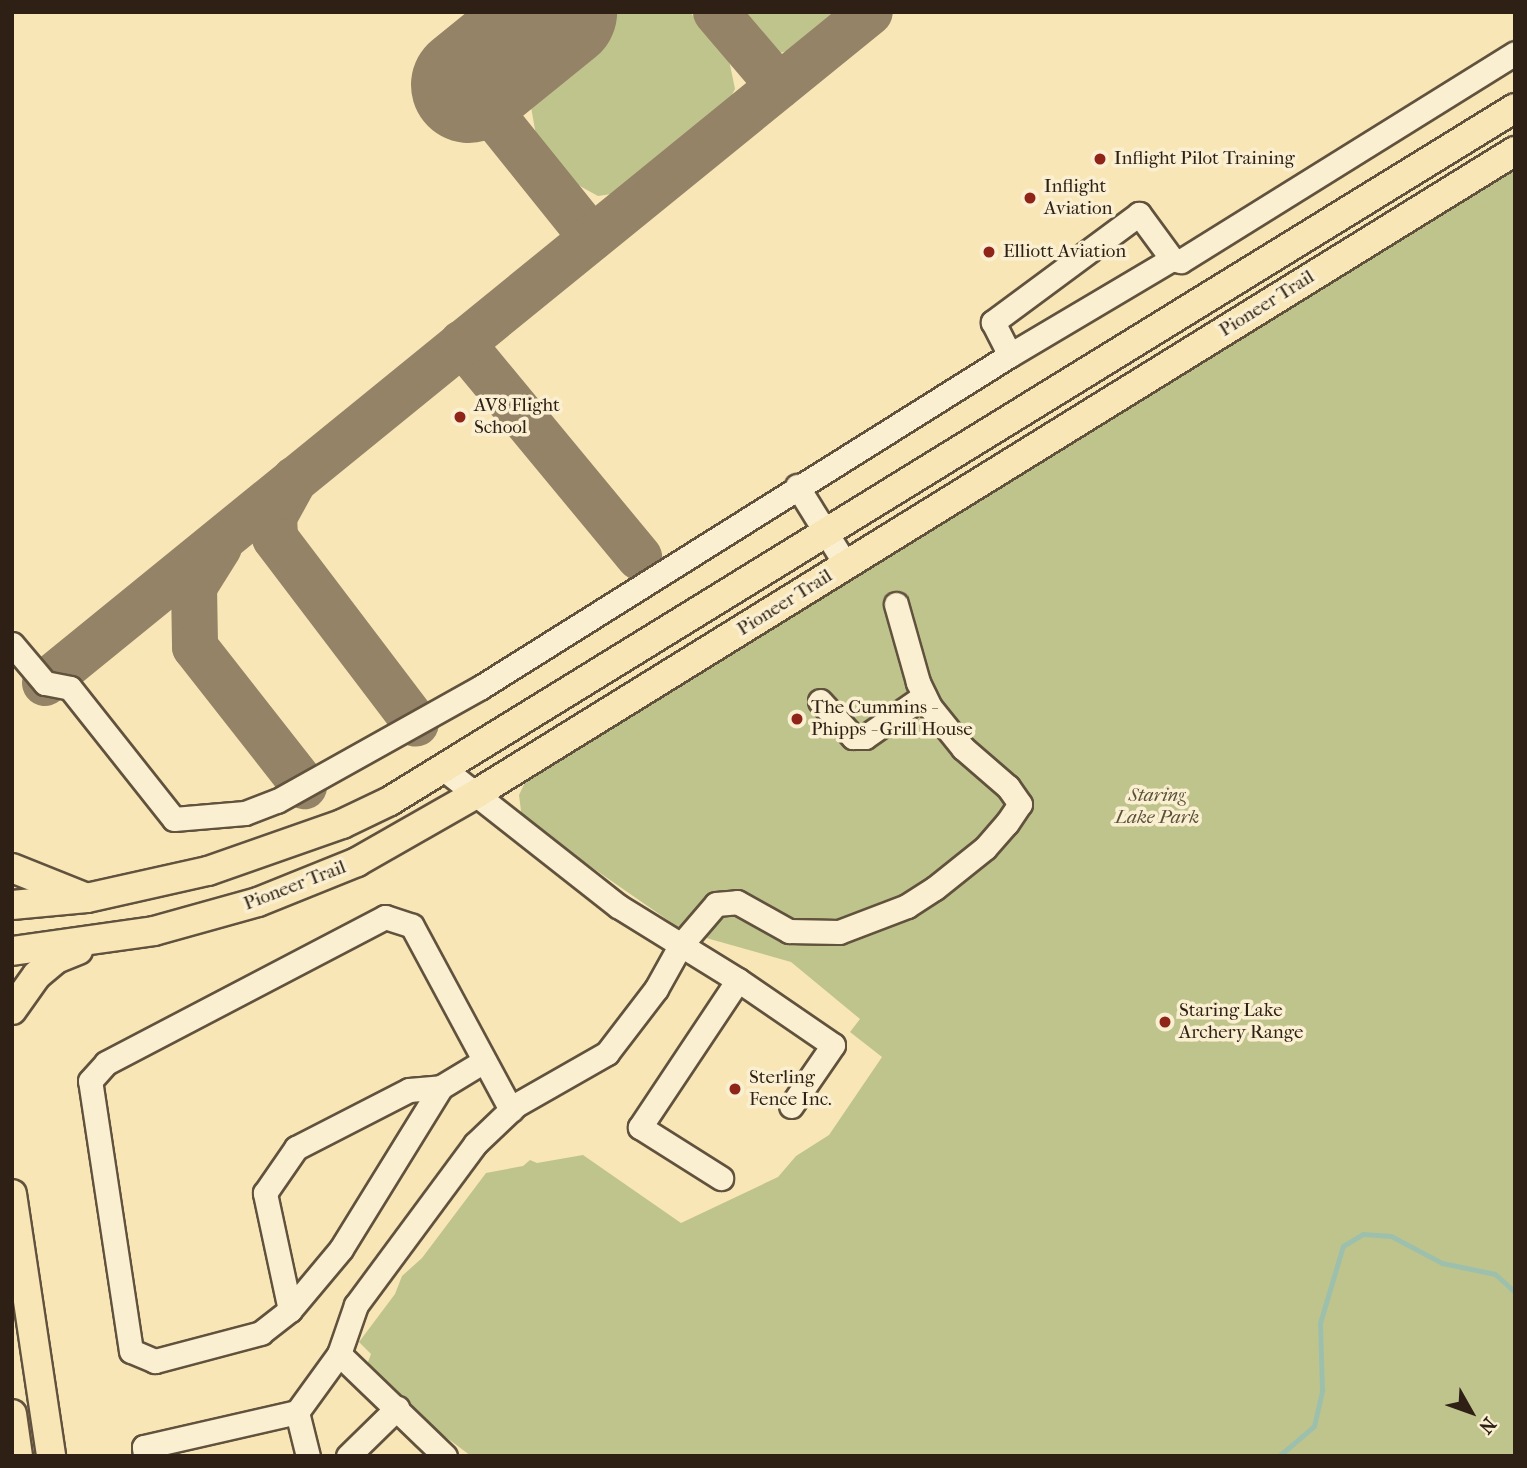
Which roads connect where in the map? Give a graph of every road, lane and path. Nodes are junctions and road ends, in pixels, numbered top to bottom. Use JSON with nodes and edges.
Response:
{"nodes":[{"id":1,"x":1515,"y":53,"type":"edge"},
{"id":2,"x":1515,"y":108,"type":"edge"},
{"id":3,"x":1515,"y":151,"type":"edge"},
{"id":4,"x":1172,"y":259,"type":"junction"},
{"id":5,"x":1010,"y":355,"type":"junction"},
{"id":6,"x":797,"y":485,"type":"junction"},
{"id":7,"x":826,"y":535,"type":"junction"},
{"id":8,"x":846,"y":565,"type":"junction"},
{"id":9,"x":896,"y":604,"type":"dead end"},
{"id":10,"x":12,"y":644,"type":"edge"},
{"id":11,"x":924,"y":696,"type":"junction"},
{"id":12,"x":820,"y":701,"type":"dead end"},
{"id":13,"x":445,"y":770,"type":"junction"},
{"id":14,"x":476,"y":794,"type":"junction"},
{"id":15,"x":12,"y":868,"type":"edge"},
{"id":16,"x":87,"y":898,"type":"junction"},
{"id":17,"x":12,"y":905,"type":"edge"},
{"id":18,"x":98,"y":943,"type":"junction"},
{"id":19,"x":690,"y":950,"type":"junction"},
{"id":20,"x":12,"y":951,"type":"edge"},
{"id":21,"x":738,"y":980,"type":"junction"},
{"id":22,"x":12,"y":1010,"type":"edge"},
{"id":23,"x":484,"y":1061,"type":"junction"},
{"id":24,"x":441,"y":1087,"type":"junction"},
{"id":25,"x":791,"y":1106,"type":"dead end"},
{"id":26,"x":511,"y":1110,"type":"junction"},
{"id":27,"x":721,"y":1178,"type":"dead end"},
{"id":28,"x":12,"y":1194,"type":"edge"},
{"id":29,"x":290,"y":1310,"type":"junction"},
{"id":30,"x":339,"y":1354,"type":"junction"},
{"id":31,"x":397,"y":1408,"type":"junction"},
{"id":32,"x":297,"y":1412,"type":"junction"},
{"id":33,"x":12,"y":1414,"type":"edge"},
{"id":34,"x":432,"y":1452,"type":"edge"},
{"id":35,"x":18,"y":1456,"type":"edge"},
{"id":36,"x":51,"y":1456,"type":"edge"},
{"id":37,"x":145,"y":1456,"type":"edge"},
{"id":38,"x":308,"y":1456,"type":"edge"},
{"id":39,"x":348,"y":1456,"type":"edge"}],
"edges":[{"from":1,"to":4,"type":"street"},
{"from":2,"to":7,"type":"main road","name":"Pioneer Trail"},
{"from":3,"to":8,"type":"main road","name":"Pioneer Trail"},
{"from":4,"to":5,"type":"street"},
{"from":4,"to":5,"type":"street"},
{"from":5,"to":6,"type":"street"},
{"from":6,"to":7,"type":"street"},
{"from":6,"to":10,"type":"street"},
{"from":7,"to":8,"type":"street"},
{"from":7,"to":13,"type":"main road","name":"Pioneer Trail"},
{"from":8,"to":14,"type":"main road","name":"Pioneer Trail"},
{"from":9,"to":11,"type":"street"},
{"from":11,"to":12,"type":"street"},
{"from":11,"to":19,"type":"street"},
{"from":13,"to":14,"type":"street"},
{"from":13,"to":16,"type":"main road","name":"Pioneer Trail"},
{"from":14,"to":18,"type":"main road","name":"Pioneer Trail"},
{"from":14,"to":19,"type":"street"},
{"from":15,"to":16,"type":"main road"},
{"from":16,"to":17,"type":"main road","name":"Pioneer Trail"},
{"from":18,"to":20,"type":"main road","name":"Pioneer Trail"},
{"from":18,"to":22,"type":"main road"},
{"from":19,"to":21,"type":"street"},
{"from":19,"to":26,"type":"street"},
{"from":21,"to":25,"type":"street"},
{"from":21,"to":27,"type":"street"},
{"from":23,"to":24,"type":"street"},
{"from":23,"to":26,"type":"street"},
{"from":23,"to":29,"type":"street"},
{"from":24,"to":29,"type":"street"},
{"from":24,"to":29,"type":"street"},
{"from":26,"to":30,"type":"street"},
{"from":28,"to":36,"type":"main road"},
{"from":30,"to":31,"type":"street"},
{"from":30,"to":32,"type":"street"},
{"from":31,"to":34,"type":"street"},
{"from":31,"to":39,"type":"street"},
{"from":32,"to":37,"type":"street"},
{"from":32,"to":38,"type":"street"},
{"from":33,"to":35,"type":"main road"}]}
